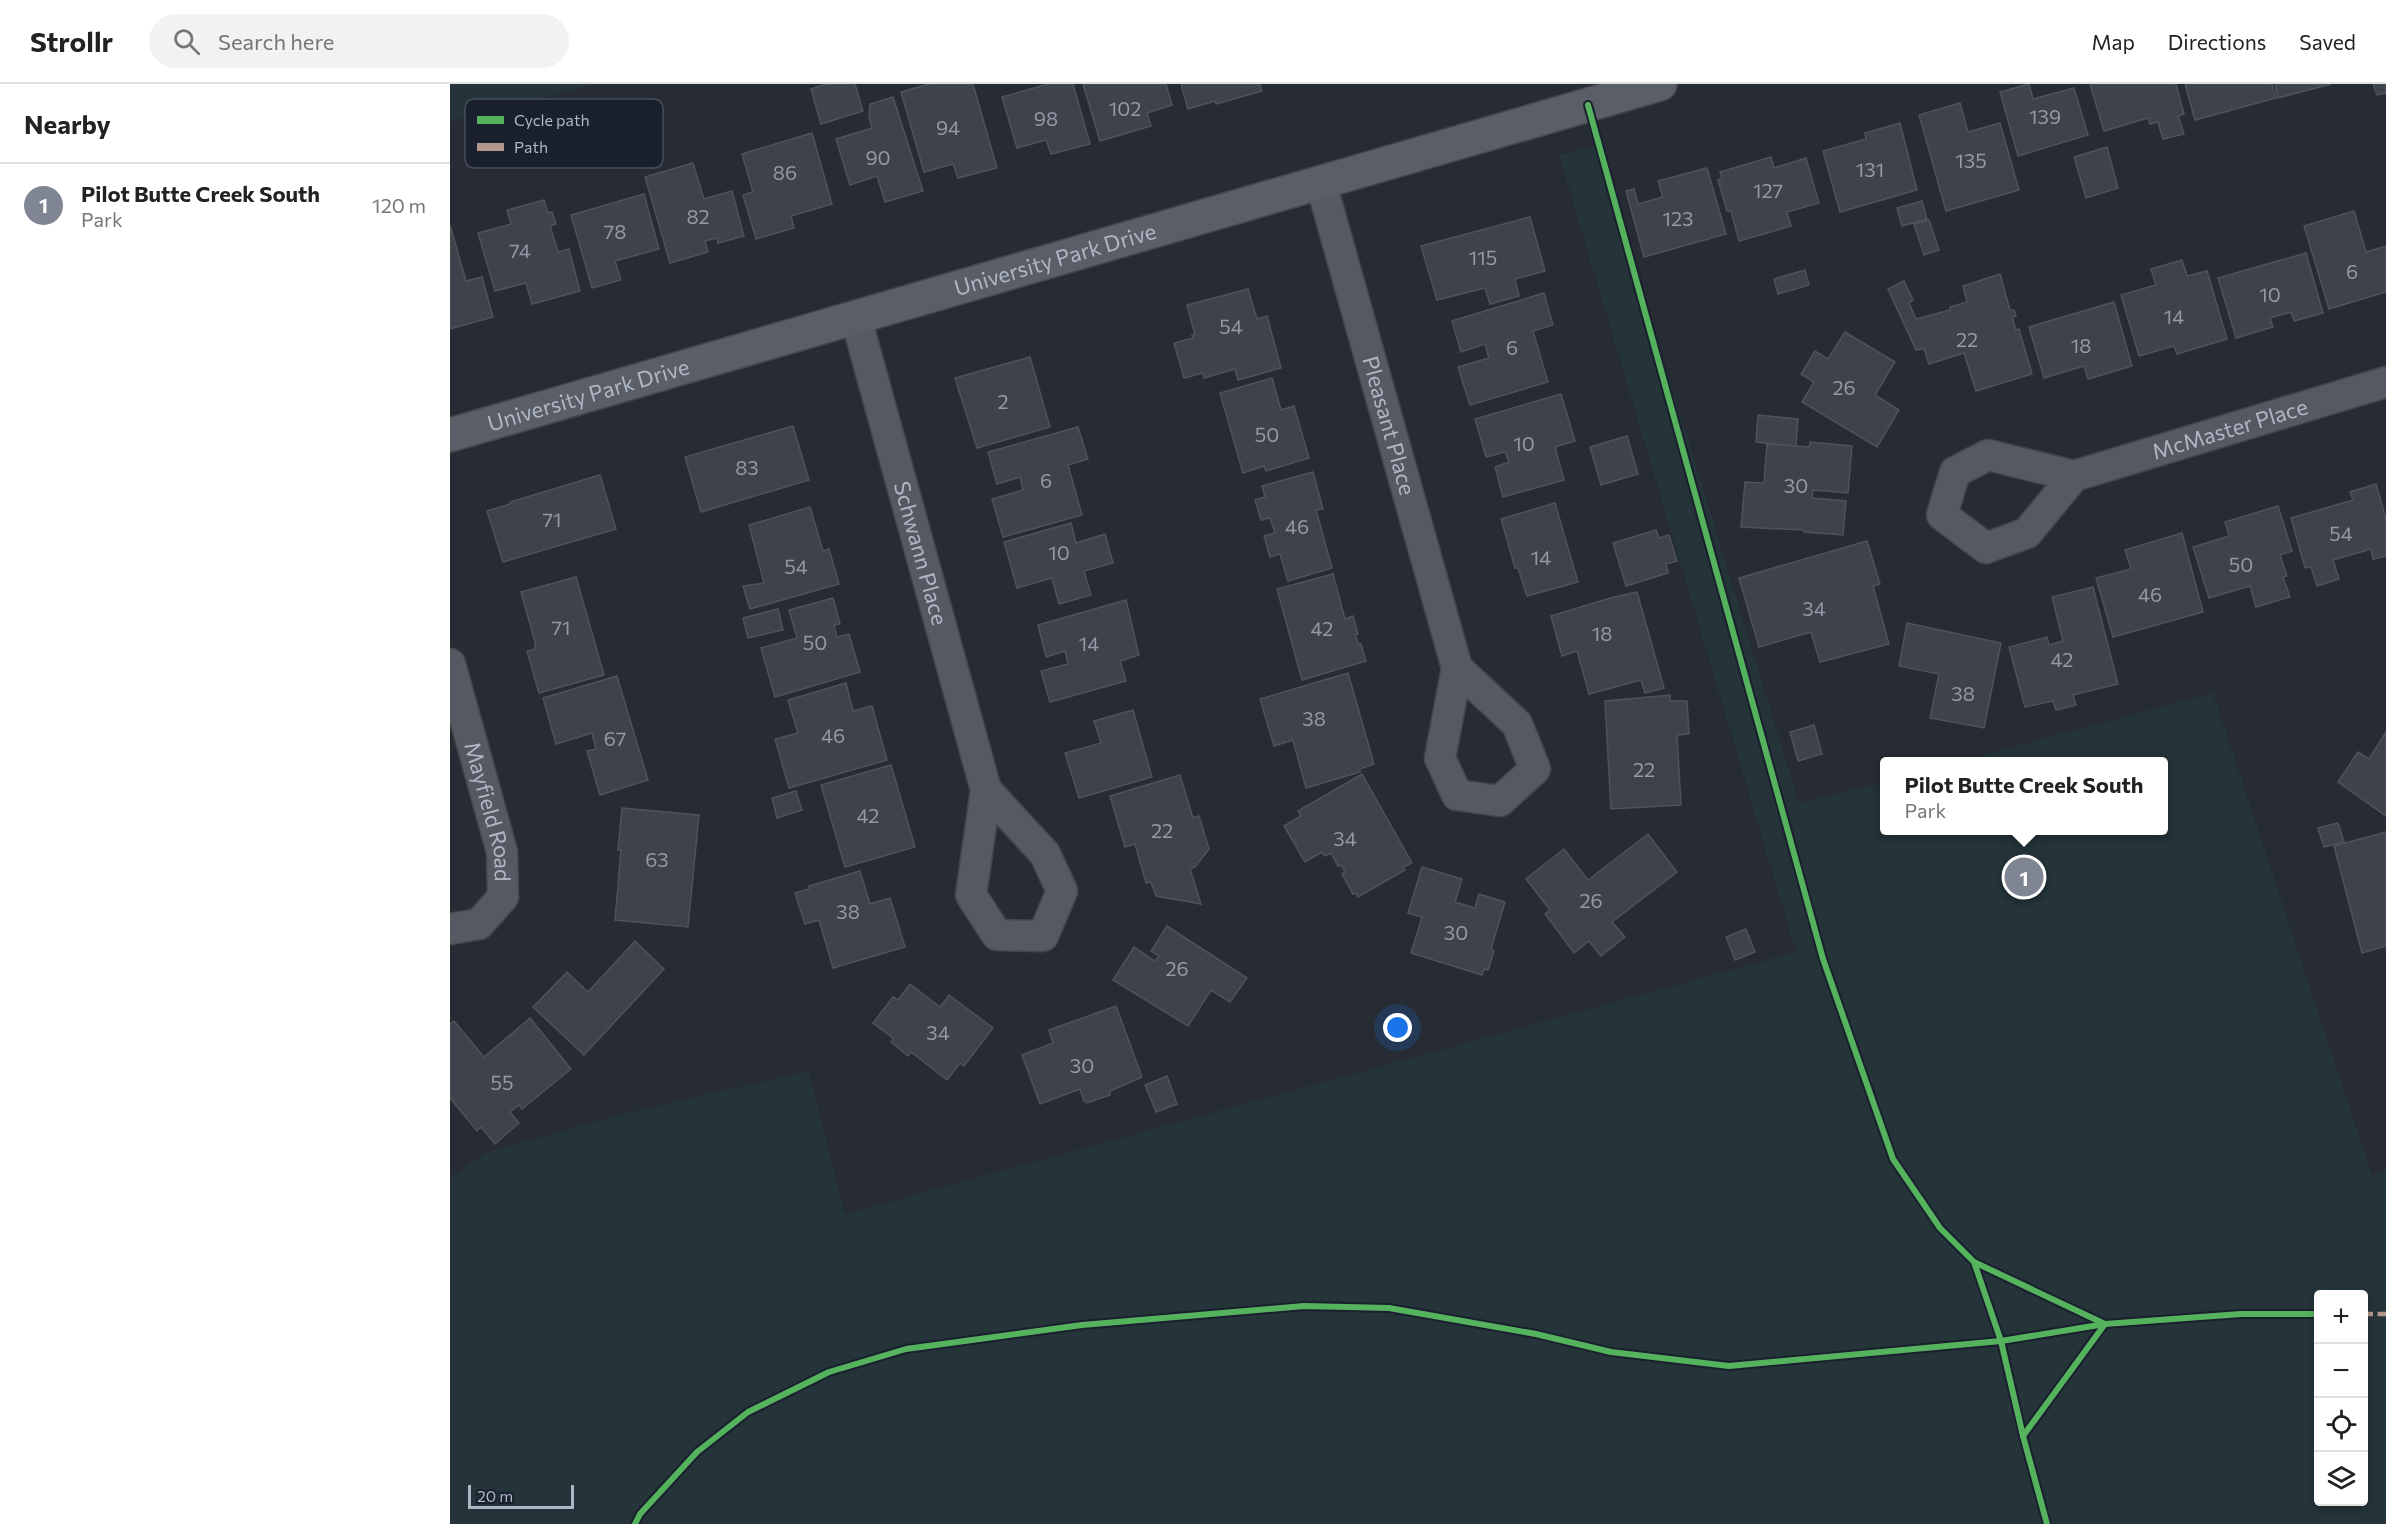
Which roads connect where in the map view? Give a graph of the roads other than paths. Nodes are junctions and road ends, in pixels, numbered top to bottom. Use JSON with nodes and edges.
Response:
{"nodes":[{"id":1,"x":1660,"y":84,"type":"edge"},
{"id":2,"x":1321,"y":183,"type":"junction"},
{"id":3,"x":856,"y":318,"type":"junction"},
{"id":4,"x":2386,"y":382,"type":"edge"},
{"id":5,"x":450,"y":435,"type":"edge"},
{"id":6,"x":2074,"y":476,"type":"dead end"},
{"id":7,"x":450,"y":664,"type":"edge"},
{"id":8,"x":1457,"y":668,"type":"dead end"},
{"id":9,"x":986,"y":790,"type":"dead end"},
{"id":10,"x":450,"y":929,"type":"edge"}],
"edges":[{"from":1,"to":2,"type":"street","name":"University Park Drive"},
{"from":2,"to":3,"type":"street","name":"University Park Drive"},
{"from":2,"to":8,"type":"street","name":"Pleasant Place"},
{"from":3,"to":5,"type":"street","name":"University Park Drive"},
{"from":3,"to":9,"type":"street","name":"Schwann Place"},
{"from":4,"to":6,"type":"street","name":"McMaster Place"},
{"from":7,"to":10,"type":"street","name":"Mayfield Road"}]}
